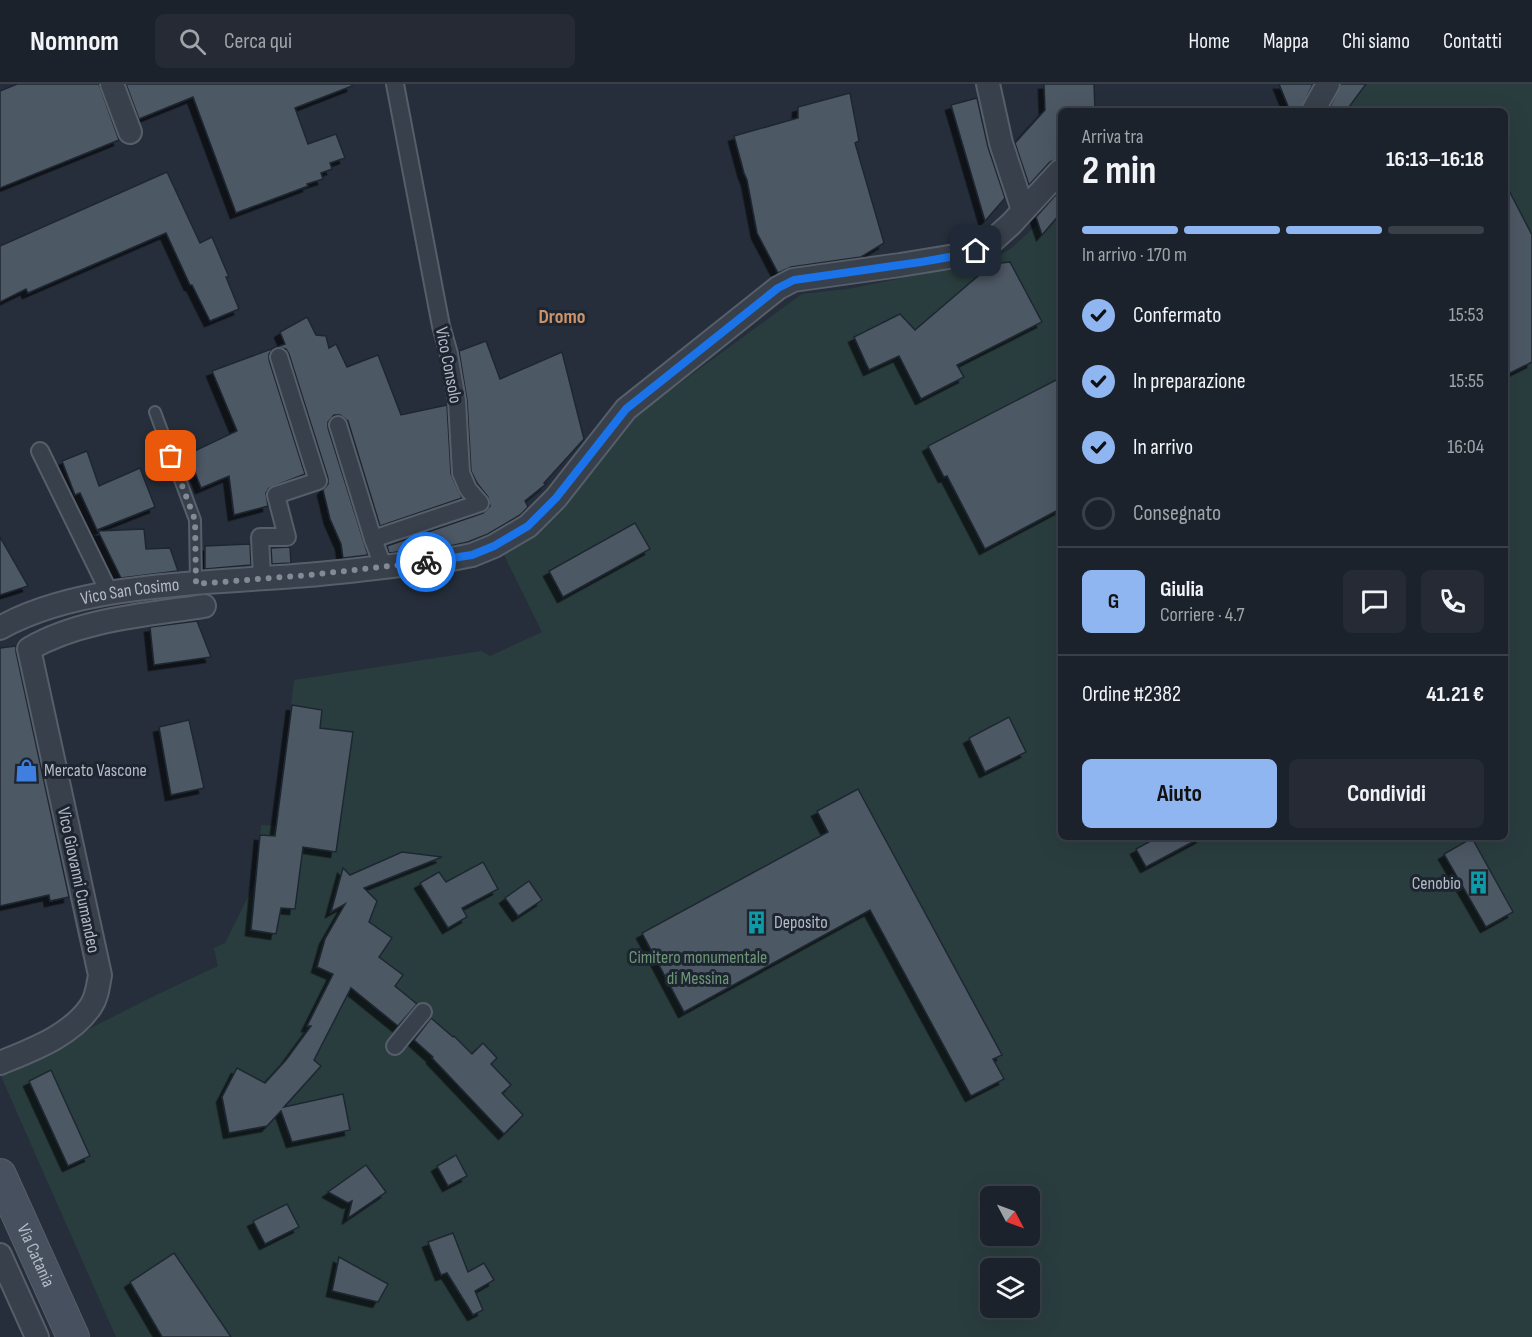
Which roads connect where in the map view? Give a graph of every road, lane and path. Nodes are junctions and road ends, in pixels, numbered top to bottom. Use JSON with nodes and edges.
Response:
{"nodes":[{"id":1,"x":112,"y":84,"type":"edge"},
{"id":2,"x":395,"y":84,"type":"edge"},
{"id":3,"x":988,"y":84,"type":"edge"},
{"id":4,"x":1328,"y":84,"type":"edge"},
{"id":5,"x":1315,"y":108,"type":"edge"},
{"id":6,"x":130,"y":132,"type":"dead end"},
{"id":7,"x":1058,"y":173,"type":"edge"},
{"id":8,"x":1023,"y":210,"type":"junction"},
{"id":9,"x":279,"y":357,"type":"dead end"},
{"id":10,"x":155,"y":412,"type":"dead end"},
{"id":11,"x":338,"y":425,"type":"dead end"},
{"id":12,"x":40,"y":451,"type":"dead end"},
{"id":13,"x":373,"y":539,"type":"junction"},
{"id":14,"x":383,"y":566,"type":"junction"},
{"id":15,"x":262,"y":578,"type":"junction"},
{"id":16,"x":196,"y":584,"type":"junction"},
{"id":17,"x":110,"y":594,"type":"junction"},
{"id":18,"x":204,"y":606,"type":"dead end"},
{"id":19,"x":0,"y":628,"type":"edge"},
{"id":20,"x":423,"y":1012,"type":"dead end"},
{"id":21,"x":395,"y":1046,"type":"dead end"},
{"id":22,"x":0,"y":1063,"type":"edge"},
{"id":23,"x":0,"y":1175,"type":"edge"},
{"id":24,"x":0,"y":1255,"type":"edge"},
{"id":25,"x":37,"y":1337,"type":"edge"},
{"id":26,"x":73,"y":1337,"type":"edge"}],
"edges":[{"from":1,"to":6,"type":"street"},
{"from":2,"to":13,"type":"street","name":"Vico Consolo"},
{"from":3,"to":8,"type":"street"},
{"from":4,"to":5,"type":"street"},
{"from":7,"to":8,"type":"street","name":"Vico San Cosimo"},
{"from":8,"to":14,"type":"street","name":"Vico San Cosimo"},
{"from":9,"to":15,"type":"street"},
{"from":10,"to":16,"type":"lane"},
{"from":11,"to":13,"type":"street"},
{"from":12,"to":17,"type":"street"},
{"from":13,"to":14,"type":"street"},
{"from":14,"to":15,"type":"street","name":"Vico San Cosimo"},
{"from":15,"to":16,"type":"street","name":"Vico San Cosimo"},
{"from":16,"to":17,"type":"street","name":"Vico San Cosimo"},
{"from":17,"to":19,"type":"street","name":"Vico San Cosimo"},
{"from":18,"to":22,"type":"street","name":"Vico Giovanni Cumandeo"},
{"from":20,"to":21,"type":"street"},
{"from":23,"to":26,"type":"main road","name":"Via Catania"},
{"from":24,"to":25,"type":"street","name":"Via Catania"}]}
